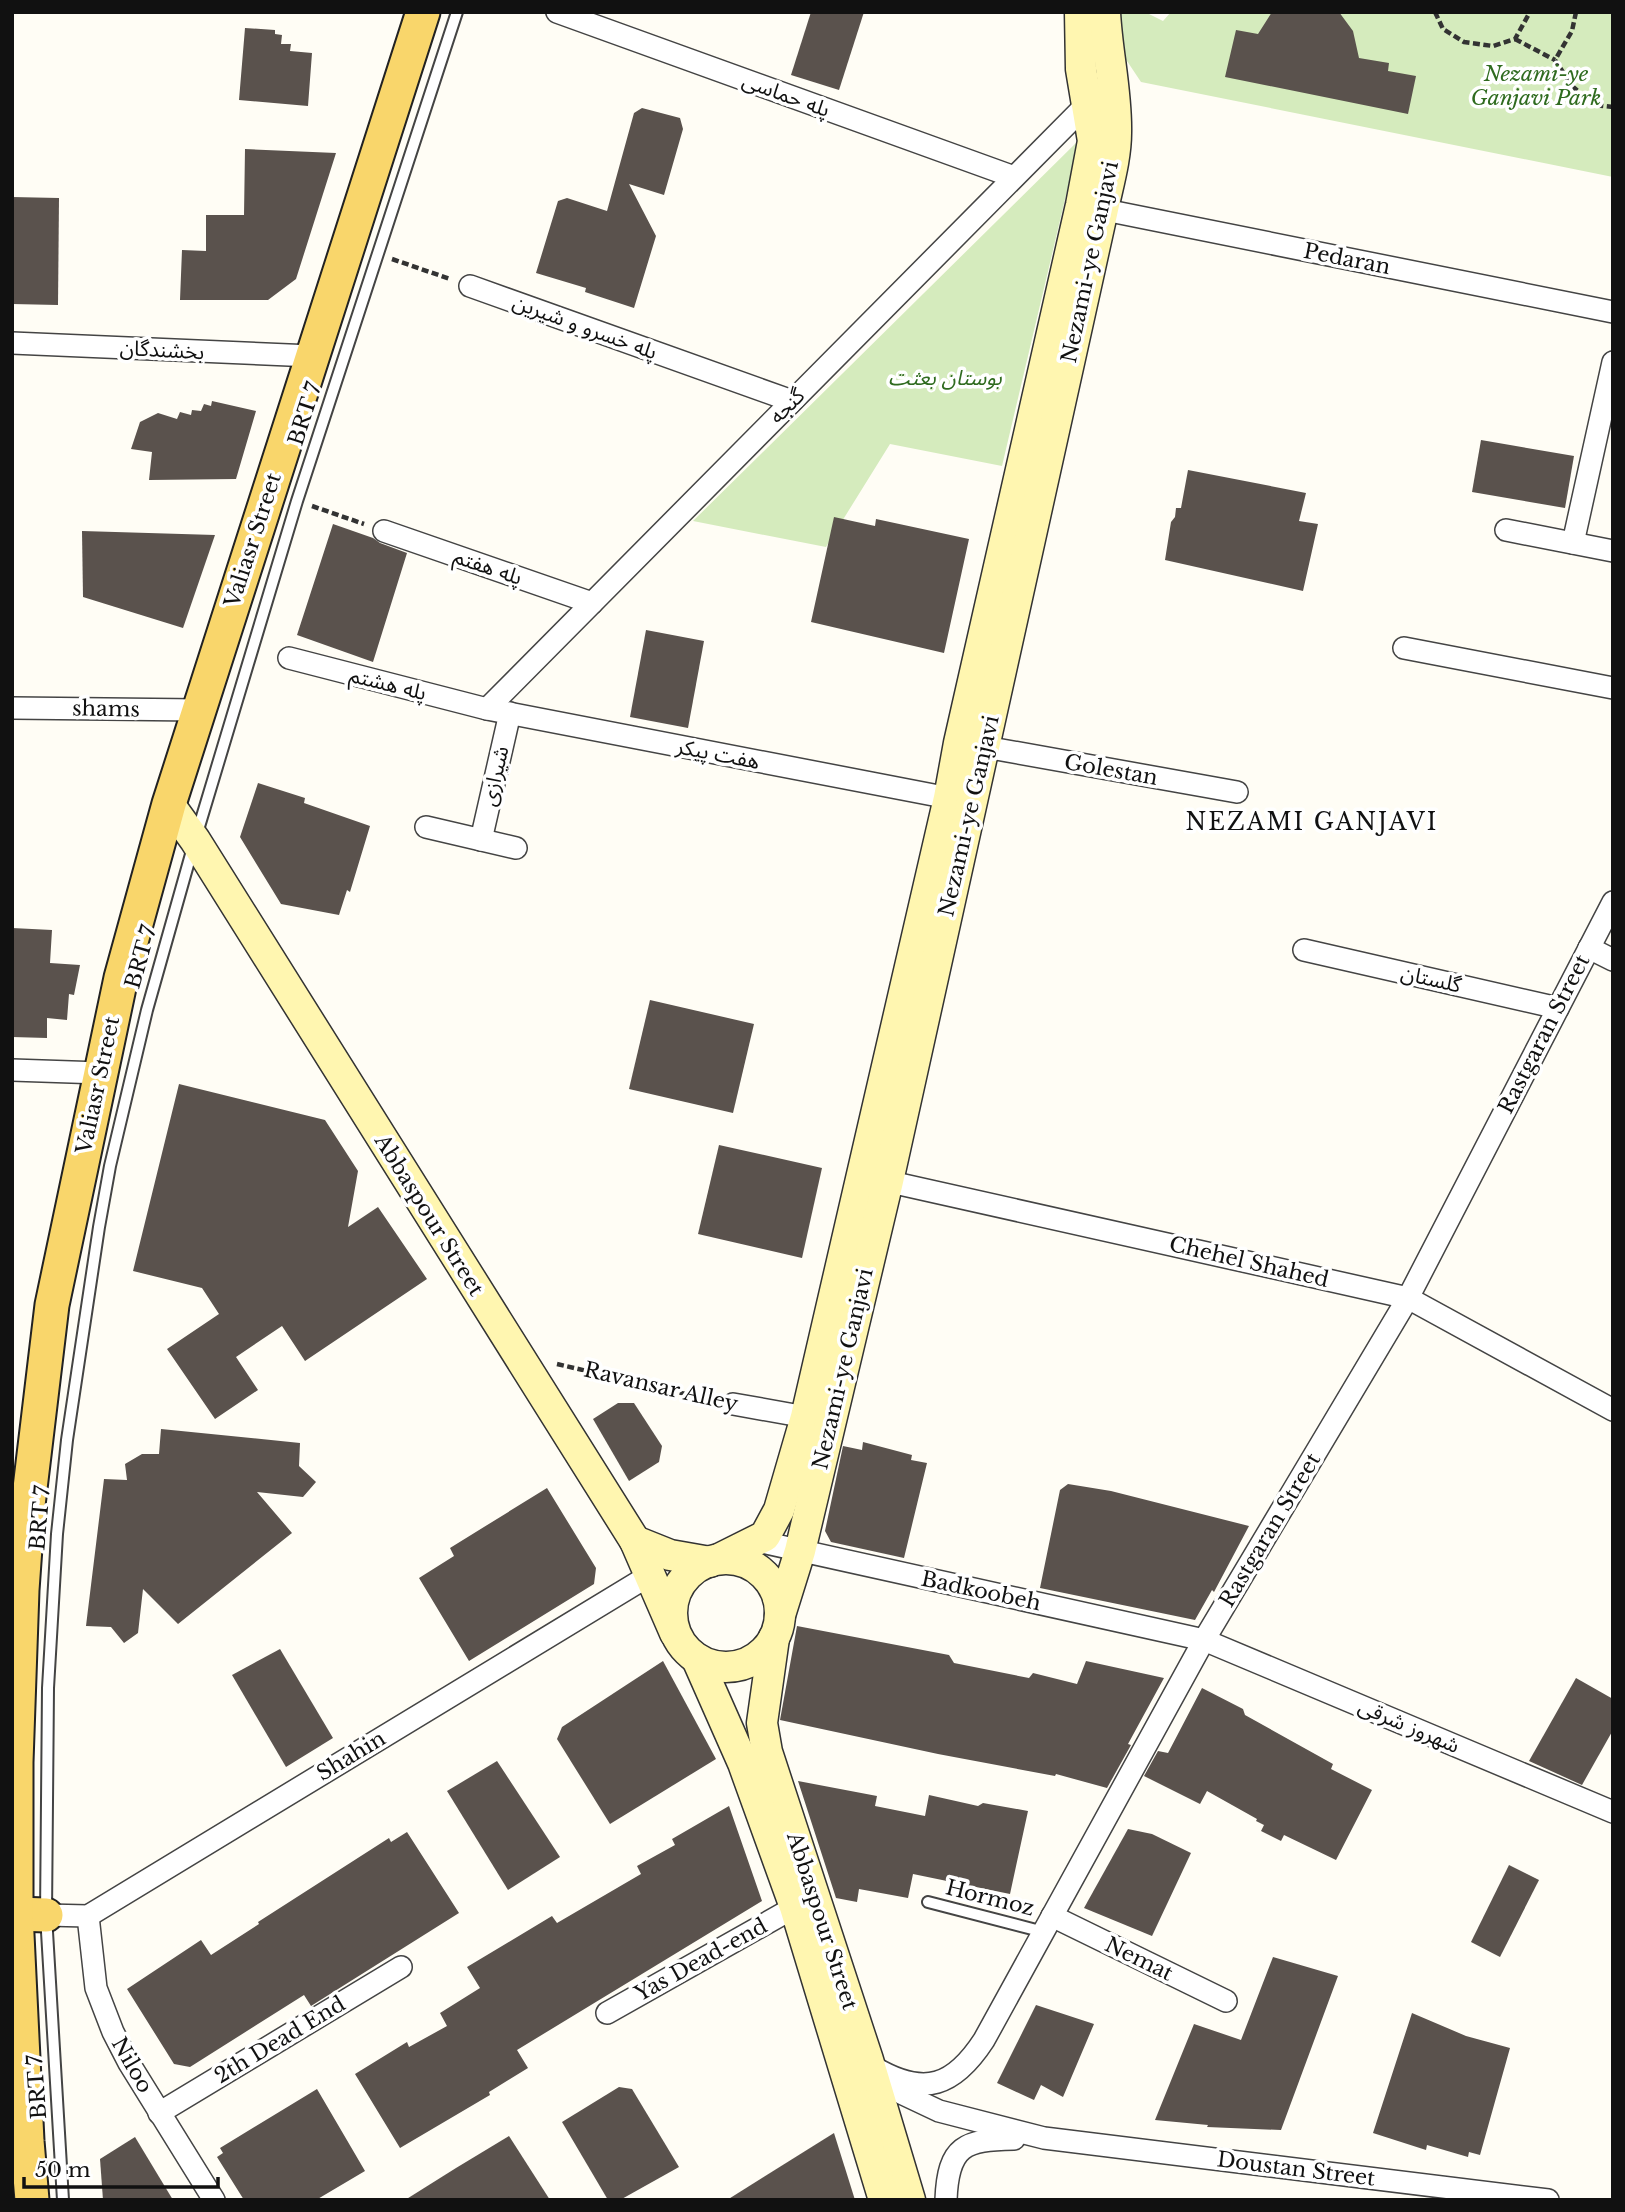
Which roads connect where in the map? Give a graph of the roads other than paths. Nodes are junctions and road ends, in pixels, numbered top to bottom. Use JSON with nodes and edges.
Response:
{"nodes":[{"id":1,"x":423,"y":12,"type":"edge"},
{"id":2,"x":457,"y":12,"type":"edge"},
{"id":3,"x":557,"y":12,"type":"edge"},
{"id":4,"x":1080,"y":12,"type":"edge"},
{"id":5,"x":1105,"y":12,"type":"edge"},
{"id":6,"x":1115,"y":90,"type":"junction"},
{"id":7,"x":1088,"y":103,"type":"junction"},
{"id":8,"x":1014,"y":177,"type":"junction"},
{"id":9,"x":1092,"y":207,"type":"junction"},
{"id":10,"x":470,"y":286,"type":"road end"},
{"id":11,"x":1613,"y":312,"type":"edge"},
{"id":12,"x":12,"y":343,"type":"edge"},
{"id":13,"x":312,"y":356,"type":"junction"},
{"id":14,"x":1613,"y":362,"type":"edge"},
{"id":15,"x":792,"y":401,"type":"junction"},
{"id":16,"x":1506,"y":530,"type":"dead end"},
{"id":17,"x":384,"y":531,"type":"road end"},
{"id":18,"x":1573,"y":543,"type":"junction"},
{"id":19,"x":1613,"y":551,"type":"edge"},
{"id":20,"x":592,"y":603,"type":"junction"},
{"id":21,"x":1404,"y":648,"type":"dead end"},
{"id":22,"x":289,"y":658,"type":"dead end"},
{"id":23,"x":1613,"y":688,"type":"edge"},
{"id":24,"x":12,"y":708,"type":"edge"},
{"id":25,"x":487,"y":709,"type":"junction"},
{"id":26,"x":199,"y":710,"type":"junction"},
{"id":27,"x":510,"y":713,"type":"junction"},
{"id":28,"x":972,"y":745,"type":"junction"},
{"id":29,"x":1237,"y":792,"type":"dead end"},
{"id":30,"x":961,"y":800,"type":"junction"},
{"id":31,"x":169,"y":804,"type":"junction"},
{"id":32,"x":426,"y":827,"type":"dead end"},
{"id":33,"x":195,"y":840,"type":"junction"},
{"id":34,"x":481,"y":840,"type":"junction"},
{"id":35,"x":516,"y":848,"type":"dead end"},
{"id":36,"x":1613,"y":902,"type":"edge"},
{"id":37,"x":1589,"y":948,"type":"junction"},
{"id":38,"x":1304,"y":950,"type":"dead end"},
{"id":39,"x":1613,"y":960,"type":"edge"},
{"id":40,"x":1558,"y":1008,"type":"junction"},
{"id":41,"x":12,"y":1070,"type":"edge"},
{"id":42,"x":101,"y":1073,"type":"junction"},
{"id":43,"x":874,"y":1178,"type":"junction"},
{"id":44,"x":1408,"y":1298,"type":"junction"},
{"id":45,"x":733,"y":1404,"type":"road end"},
{"id":46,"x":1613,"y":1410,"type":"edge"},
{"id":47,"x":806,"y":1417,"type":"junction"},
{"id":48,"x":635,"y":1541,"type":"junction"},
{"id":49,"x":757,"y":1541,"type":"junction"},
{"id":50,"x":800,"y":1550,"type":"junction"},
{"id":51,"x":715,"y":1561,"type":"junction"},
{"id":52,"x":650,"y":1575,"type":"junction"},
{"id":53,"x":777,"y":1626,"type":"junction"},
{"id":54,"x":675,"y":1633,"type":"junction"},
{"id":55,"x":1204,"y":1640,"type":"junction"},
{"id":56,"x":697,"y":1659,"type":"junction"},
{"id":57,"x":14,"y":1762,"type":"edge"},
{"id":58,"x":1613,"y":1812,"type":"edge"},
{"id":59,"x":928,"y":1902,"type":"dead end"},
{"id":60,"x":795,"y":1907,"type":"junction"},
{"id":61,"x":31,"y":1914,"type":"junction"},
{"id":62,"x":88,"y":1916,"type":"junction"},
{"id":63,"x":1048,"y":1924,"type":"junction"},
{"id":64,"x":401,"y":1967,"type":"dead end"},
{"id":65,"x":1226,"y":2001,"type":"dead end"},
{"id":66,"x":607,"y":2012,"type":"dead end"},
{"id":67,"x":872,"y":2064,"type":"junction"},
{"id":68,"x":159,"y":2113,"type":"junction"},
{"id":69,"x":1044,"y":2138,"type":"junction"},
{"id":70,"x":20,"y":2141,"type":"edge"},
{"id":71,"x":32,"y":2200,"type":"edge"},
{"id":72,"x":63,"y":2200,"type":"edge"},
{"id":73,"x":214,"y":2200,"type":"edge"},
{"id":74,"x":884,"y":2200,"type":"edge"},
{"id":75,"x":910,"y":2200,"type":"edge"},
{"id":76,"x":946,"y":2200,"type":"edge"},
{"id":77,"x":1548,"y":2200,"type":"edge"}],
"edges":[{"from":1,"to":13,"type":"main road","name":"Valiasr Street"},
{"from":2,"to":33,"type":"lane","name":"BRT 7"},
{"from":3,"to":8,"type":"street","name":"پله حماسی"},
{"from":4,"to":7,"type":"main road","name":"Nezami-ye Ganjavi"},
{"from":5,"to":6,"type":"main road","name":"Nezami-ye Ganjavi"},
{"from":6,"to":7,"type":"main road"},
{"from":6,"to":9,"type":"main road","name":"Nezami-ye Ganjavi"},
{"from":7,"to":8,"type":"street","name":"گنجه"},
{"from":7,"to":9,"type":"main road","name":"Nezami-ye Ganjavi"},
{"from":8,"to":15,"type":"street","name":"گنجه"},
{"from":9,"to":11,"type":"street","name":"Pedaran"},
{"from":9,"to":28,"type":"main road","name":"Nezami-ye Ganjavi"},
{"from":10,"to":15,"type":"street","name":"پله خسرو و شیرین"},
{"from":12,"to":13,"type":"street","name":"بخشندگان"},
{"from":13,"to":26,"type":"main road","name":"Valiasr Street"},
{"from":14,"to":18,"type":"street"},
{"from":15,"to":20,"type":"street","name":"گنجه"},
{"from":16,"to":18,"type":"street"},
{"from":17,"to":20,"type":"street","name":"پله هفتم"},
{"from":18,"to":19,"type":"street"},
{"from":20,"to":25,"type":"street","name":"گنجه"},
{"from":21,"to":23,"type":"street"},
{"from":22,"to":25,"type":"street","name":"پله هشتم"},
{"from":24,"to":26,"type":"street","name":"shams"},
{"from":25,"to":27,"type":"street","name":"هفت پیکر"},
{"from":26,"to":31,"type":"main road","name":"Valiasr Street"},
{"from":27,"to":30,"type":"street","name":"هفت پیکر"},
{"from":27,"to":34,"type":"street","name":"شیرازی"},
{"from":28,"to":29,"type":"street","name":"Golestan"},
{"from":28,"to":30,"type":"main road","name":"Nezami-ye Ganjavi"},
{"from":30,"to":43,"type":"main road","name":"Nezami-ye Ganjavi"},
{"from":31,"to":33,"type":"main road","name":"Abbaspour Street"},
{"from":31,"to":42,"type":"main road","name":"Valiasr Street"},
{"from":32,"to":34,"type":"street"},
{"from":33,"to":48,"type":"main road","name":"Abbaspour Street"},
{"from":33,"to":61,"type":"lane","name":"BRT 7"},
{"from":34,"to":35,"type":"street"},
{"from":36,"to":37,"type":"street","name":"Rastgaran Street"},
{"from":37,"to":39,"type":"street"},
{"from":37,"to":40,"type":"street","name":"Rastgaran Street"},
{"from":38,"to":40,"type":"street","name":"گلستان"},
{"from":40,"to":44,"type":"street","name":"Rastgaran Street"},
{"from":41,"to":42,"type":"street"},
{"from":42,"to":57,"type":"main road","name":"Valiasr Street"},
{"from":43,"to":44,"type":"street","name":"Chehel Shahed"},
{"from":43,"to":47,"type":"main road","name":"Nezami-ye Ganjavi"},
{"from":43,"to":50,"type":"main road","name":"Nezami-ye Ganjavi"},
{"from":44,"to":46,"type":"street","name":"Chehel Shahed"},
{"from":44,"to":55,"type":"street","name":"Rastgaran Street"},
{"from":45,"to":47,"type":"street","name":"Ravansar Alley"},
{"from":47,"to":49,"type":"main road","name":"Nezami-ye Ganjavi"},
{"from":48,"to":51,"type":"main road"},
{"from":48,"to":52,"type":"main road","name":"Abbaspour Street"},
{"from":49,"to":50,"type":"street","name":"Badkoobeh"},
{"from":49,"to":51,"type":"main road","name":"Nezami-ye Ganjavi"},
{"from":50,"to":53,"type":"main road","name":"Nezami-ye Ganjavi"},
{"from":50,"to":55,"type":"street","name":"Badkoobeh"},
{"from":51,"to":53,"type":"main road"},
{"from":51,"to":54,"type":"main road"},
{"from":52,"to":54,"type":"main road","name":"Abbaspour Street"},
{"from":52,"to":62,"type":"street","name":"Shahin"},
{"from":53,"to":56,"type":"main road"},
{"from":53,"to":67,"type":"main road","name":"Abbaspour Street"},
{"from":54,"to":56,"type":"main road"},
{"from":55,"to":58,"type":"street","name":"شهروز شرقی"},
{"from":55,"to":63,"type":"street","name":"Rastgaran Street"},
{"from":56,"to":60,"type":"main road","name":"Abbaspour Street"},
{"from":57,"to":61,"type":"main road","name":"Valiasr Street"},
{"from":59,"to":63,"type":"lane","name":"Hormoz"},
{"from":60,"to":66,"type":"street","name":"Yas Dead-end"},
{"from":60,"to":74,"type":"main road","name":"Abbaspour Street"},
{"from":61,"to":62,"type":"street"},
{"from":61,"to":70,"type":"main road","name":"Valiasr Street"},
{"from":61,"to":72,"type":"lane","name":"BRT 7"},
{"from":62,"to":68,"type":"street","name":"Niloo"},
{"from":63,"to":65,"type":"street","name":"Nemat"},
{"from":63,"to":67,"type":"street","name":"Rastgaran Street"},
{"from":64,"to":68,"type":"street","name":"2th Dead End"},
{"from":67,"to":69,"type":"street","name":"Doustan Street"},
{"from":67,"to":75,"type":"main road","name":"Abbaspour Street"},
{"from":68,"to":73,"type":"street","name":"Niloo"},
{"from":69,"to":76,"type":"street","name":"Doustan Street"},
{"from":69,"to":77,"type":"street","name":"Doustan Street"},
{"from":70,"to":71,"type":"main road","name":"Valiasr Street"}]}
